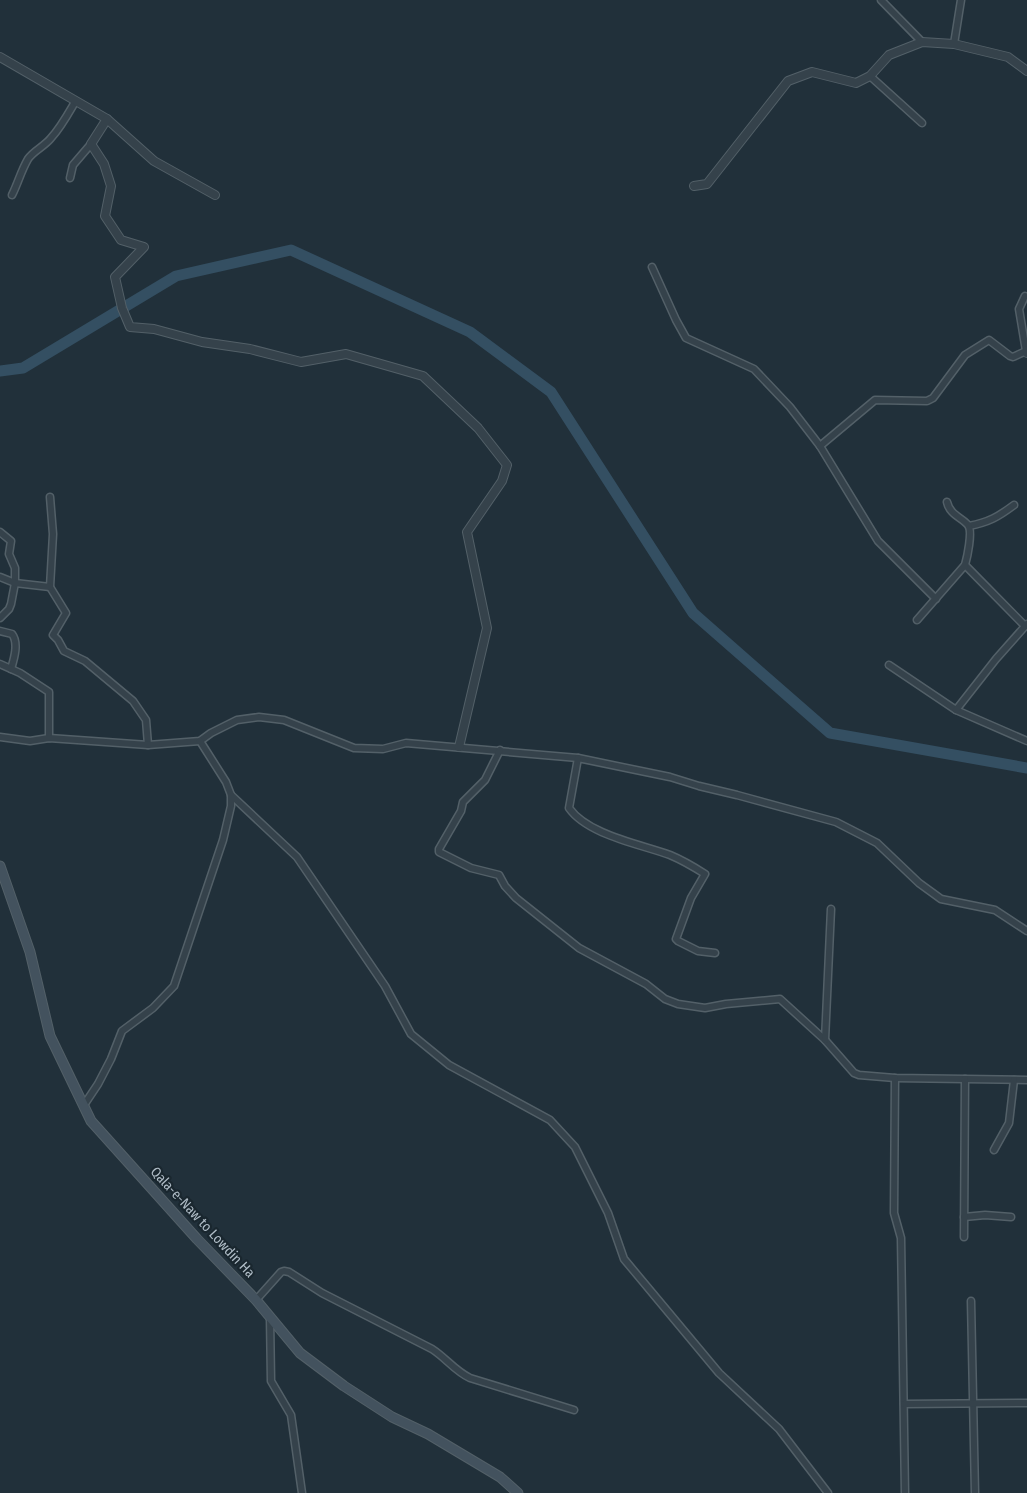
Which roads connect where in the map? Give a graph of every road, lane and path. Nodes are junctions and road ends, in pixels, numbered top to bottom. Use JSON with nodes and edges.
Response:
{"nodes":[{"id":1,"x":881,"y":0,"type":"edge"},
{"id":2,"x":961,"y":0,"type":"edge"},
{"id":3,"x":922,"y":42,"type":"junction"},
{"id":4,"x":954,"y":44,"type":"junction"},
{"id":5,"x":0,"y":57,"type":"edge"},
{"id":6,"x":1027,"y":71,"type":"edge"},
{"id":7,"x":870,"y":76,"type":"junction"},
{"id":8,"x":75,"y":102,"type":"junction"},
{"id":9,"x":107,"y":119,"type":"junction"},
{"id":10,"x":922,"y":123,"type":"dead end"},
{"id":11,"x":91,"y":144,"type":"junction"},
{"id":12,"x":70,"y":178,"type":"dead end"},
{"id":13,"x":694,"y":186,"type":"dead end"},
{"id":14,"x":12,"y":195,"type":"dead end"},
{"id":15,"x":215,"y":195,"type":"dead end"},
{"id":16,"x":652,"y":268,"type":"dead end"},
{"id":17,"x":1025,"y":296,"type":"dead end"},
{"id":18,"x":1027,"y":352,"type":"edge"},
{"id":19,"x":820,"y":446,"type":"junction"},
{"id":20,"x":50,"y":497,"type":"dead end"},
{"id":21,"x":946,"y":502,"type":"dead end"},
{"id":22,"x":1014,"y":505,"type":"dead end"},
{"id":23,"x":969,"y":526,"type":"junction"},
{"id":24,"x":0,"y":532,"type":"edge"},
{"id":25,"x":965,"y":565,"type":"junction"},
{"id":26,"x":0,"y":577,"type":"edge"},
{"id":27,"x":15,"y":583,"type":"junction"},
{"id":28,"x":50,"y":586,"type":"junction"},
{"id":29,"x":936,"y":599,"type":"junction"},
{"id":30,"x":0,"y":618,"type":"edge"},
{"id":31,"x":917,"y":620,"type":"dead end"},
{"id":32,"x":1026,"y":625,"type":"edge"},
{"id":33,"x":0,"y":631,"type":"edge"},
{"id":34,"x":0,"y":664,"type":"edge"},
{"id":35,"x":889,"y":665,"type":"dead end"},
{"id":36,"x":11,"y":669,"type":"junction"},
{"id":37,"x":956,"y":710,"type":"junction"},
{"id":38,"x":0,"y":737,"type":"edge"},
{"id":39,"x":49,"y":738,"type":"junction"},
{"id":40,"x":1027,"y":741,"type":"edge"},
{"id":41,"x":200,"y":742,"type":"junction"},
{"id":42,"x":148,"y":745,"type":"junction"},
{"id":43,"x":458,"y":747,"type":"junction"},
{"id":44,"x":500,"y":750,"type":"junction"},
{"id":45,"x":578,"y":758,"type":"junction"},
{"id":46,"x":231,"y":795,"type":"junction"},
{"id":47,"x":0,"y":866,"type":"edge"},
{"id":48,"x":831,"y":909,"type":"dead end"},
{"id":49,"x":1027,"y":931,"type":"edge"},
{"id":50,"x":716,"y":953,"type":"dead end"},
{"id":51,"x":825,"y":1040,"type":"junction"},
{"id":52,"x":895,"y":1078,"type":"junction"},
{"id":53,"x":965,"y":1079,"type":"junction"},
{"id":54,"x":1014,"y":1080,"type":"junction"},
{"id":55,"x":1027,"y":1080,"type":"edge"},
{"id":56,"x":84,"y":1105,"type":"junction"},
{"id":57,"x":994,"y":1150,"type":"dead end"},
{"id":58,"x":964,"y":1217,"type":"junction"},
{"id":59,"x":1011,"y":1217,"type":"dead end"},
{"id":60,"x":964,"y":1237,"type":"dead end"},
{"id":61,"x":256,"y":1300,"type":"junction"},
{"id":62,"x":971,"y":1302,"type":"dead end"},
{"id":63,"x":270,"y":1317,"type":"junction"},
{"id":64,"x":973,"y":1403,"type":"junction"},
{"id":65,"x":1027,"y":1403,"type":"edge"},
{"id":66,"x":904,"y":1404,"type":"junction"},
{"id":67,"x":574,"y":1410,"type":"dead end"},
{"id":68,"x":302,"y":1493,"type":"edge"},
{"id":69,"x":518,"y":1493,"type":"edge"},
{"id":70,"x":828,"y":1493,"type":"edge"},
{"id":71,"x":905,"y":1493,"type":"edge"},
{"id":72,"x":975,"y":1493,"type":"edge"}],
"edges":[{"from":1,"to":3,"type":"street"},
{"from":2,"to":4,"type":"street"},
{"from":3,"to":4,"type":"street"},
{"from":3,"to":7,"type":"street"},
{"from":4,"to":6,"type":"street"},
{"from":5,"to":8,"type":"street"},
{"from":7,"to":10,"type":"street"},
{"from":7,"to":13,"type":"street"},
{"from":8,"to":9,"type":"street"},
{"from":8,"to":14,"type":"street"},
{"from":9,"to":11,"type":"street"},
{"from":9,"to":15,"type":"street"},
{"from":11,"to":12,"type":"street"},
{"from":11,"to":43,"type":"street"},
{"from":16,"to":19,"type":"street"},
{"from":17,"to":18,"type":"street"},
{"from":18,"to":19,"type":"street"},
{"from":19,"to":29,"type":"street"},
{"from":20,"to":28,"type":"street"},
{"from":21,"to":23,"type":"street"},
{"from":22,"to":23,"type":"street"},
{"from":23,"to":25,"type":"street"},
{"from":24,"to":27,"type":"street"},
{"from":25,"to":29,"type":"street"},
{"from":25,"to":32,"type":"street"},
{"from":26,"to":27,"type":"street"},
{"from":27,"to":28,"type":"street"},
{"from":27,"to":30,"type":"street"},
{"from":28,"to":42,"type":"street"},
{"from":29,"to":31,"type":"street"},
{"from":32,"to":37,"type":"street"},
{"from":33,"to":36,"type":"street"},
{"from":34,"to":36,"type":"street"},
{"from":35,"to":37,"type":"street"},
{"from":36,"to":39,"type":"street"},
{"from":37,"to":40,"type":"street"},
{"from":38,"to":39,"type":"street"},
{"from":39,"to":42,"type":"street"},
{"from":41,"to":42,"type":"street"},
{"from":41,"to":43,"type":"street"},
{"from":41,"to":46,"type":"street"},
{"from":43,"to":44,"type":"street"},
{"from":44,"to":45,"type":"street"},
{"from":44,"to":51,"type":"street"},
{"from":45,"to":49,"type":"street"},
{"from":45,"to":50,"type":"street"},
{"from":46,"to":56,"type":"street"},
{"from":46,"to":70,"type":"street"},
{"from":47,"to":56,"type":"main road","name":"Qala-e-Naw to Lowdin Ha"},
{"from":48,"to":51,"type":"street"},
{"from":51,"to":52,"type":"street"},
{"from":52,"to":53,"type":"street"},
{"from":52,"to":66,"type":"street"},
{"from":53,"to":54,"type":"street"},
{"from":53,"to":58,"type":"street"},
{"from":54,"to":55,"type":"street"},
{"from":54,"to":57,"type":"street"},
{"from":56,"to":61,"type":"main road","name":"Qala-e-Naw to Lowdin Ha"},
{"from":58,"to":59,"type":"street"},
{"from":58,"to":60,"type":"street"},
{"from":61,"to":63,"type":"main road","name":"Qala-e-Naw to Lowdin Ha"},
{"from":61,"to":67,"type":"street"},
{"from":62,"to":64,"type":"street"},
{"from":63,"to":68,"type":"street"},
{"from":63,"to":69,"type":"main road","name":"Qala-e-Naw to Lowdin Ha"},
{"from":64,"to":65,"type":"street"},
{"from":64,"to":66,"type":"street"},
{"from":64,"to":72,"type":"street"},
{"from":66,"to":71,"type":"street"}]}
